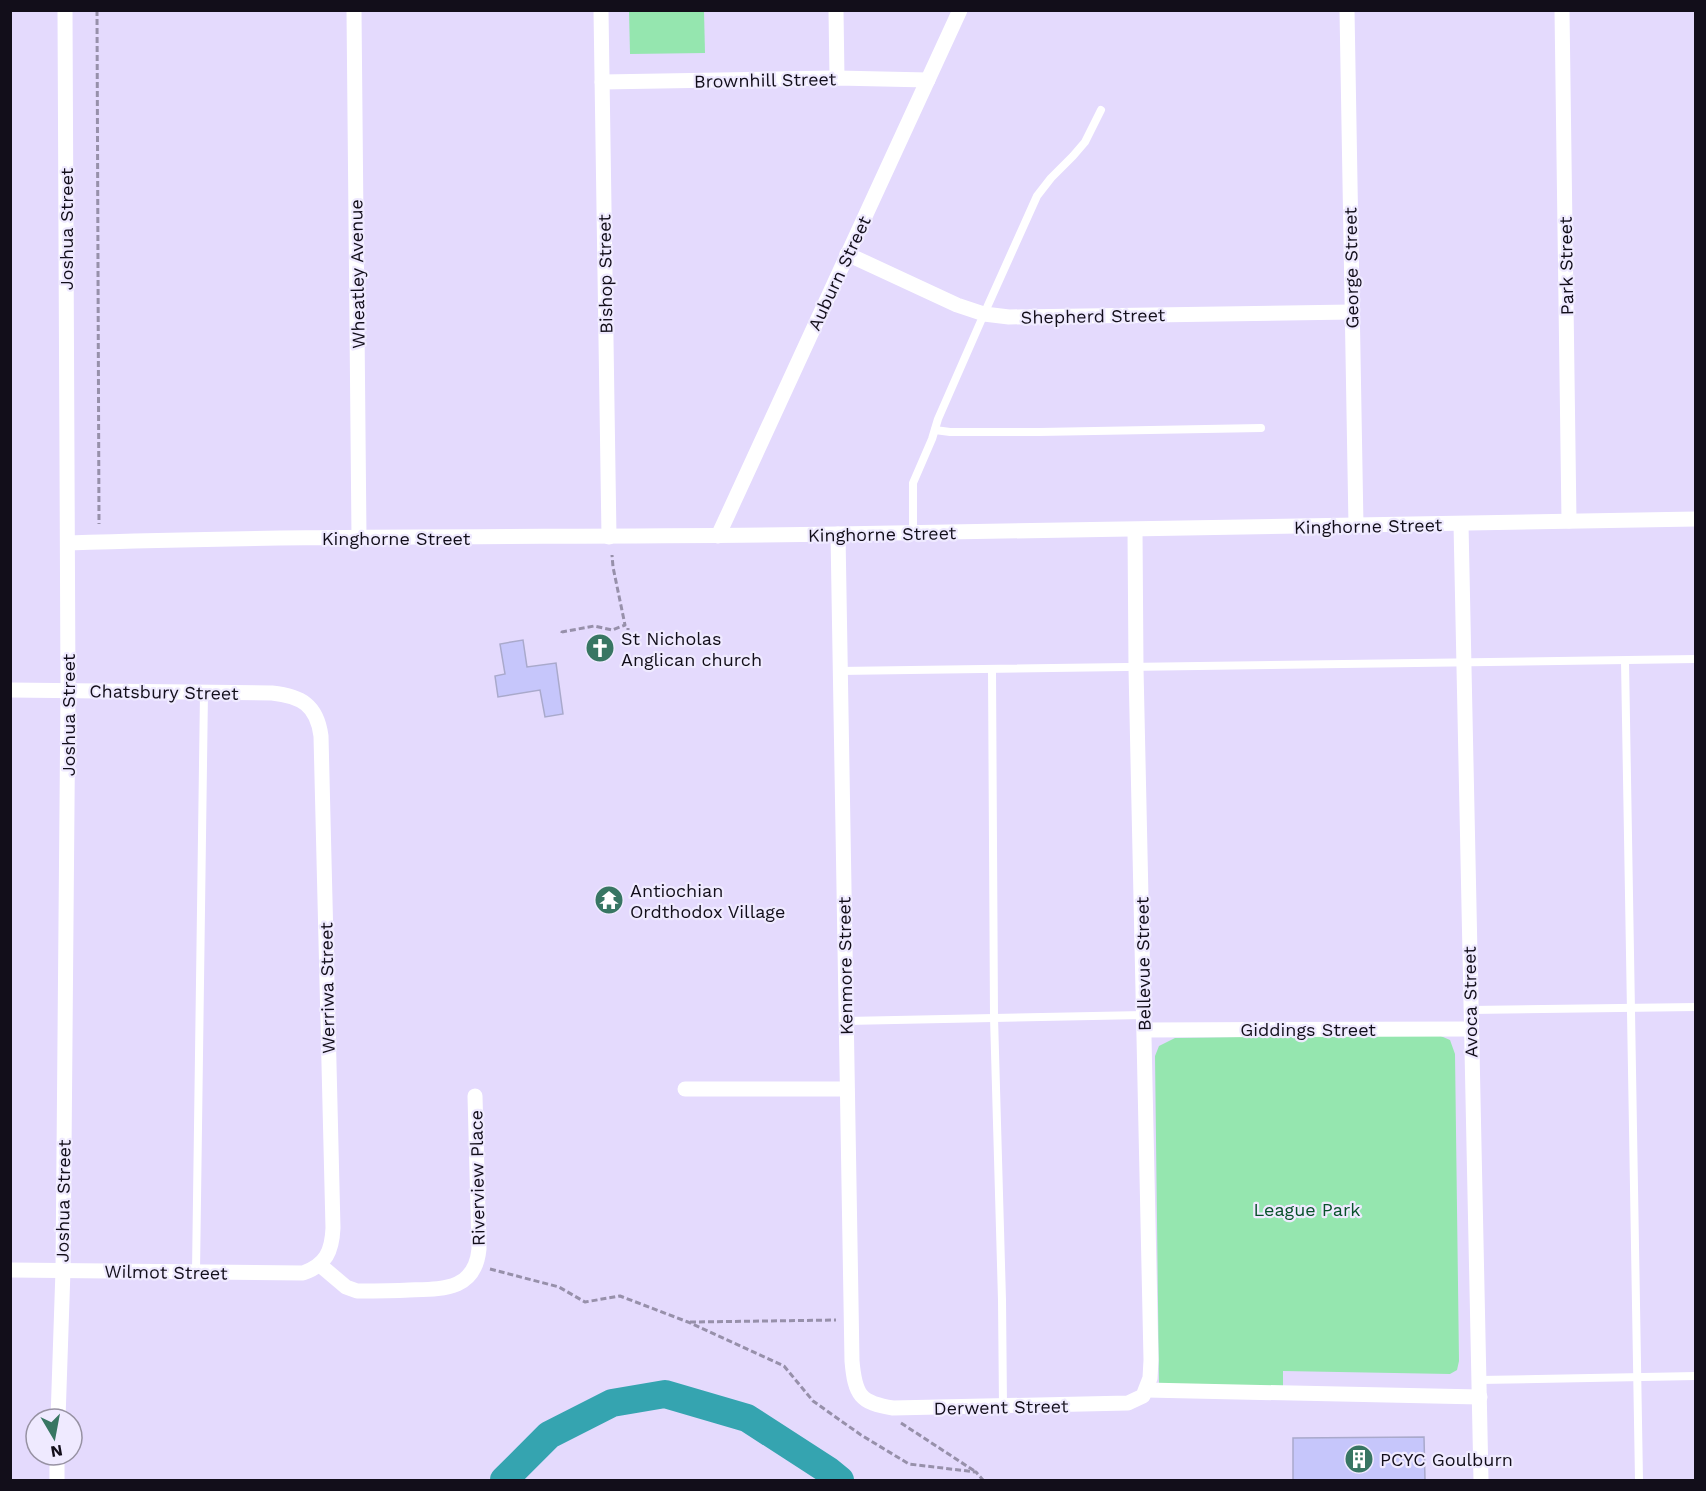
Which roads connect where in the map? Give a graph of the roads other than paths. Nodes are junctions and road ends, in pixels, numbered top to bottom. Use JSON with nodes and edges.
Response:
{"nodes":[{"id":1,"x":65,"y":10,"type":"edge"},
{"id":2,"x":354,"y":10,"type":"edge"},
{"id":3,"x":601,"y":10,"type":"edge"},
{"id":4,"x":836,"y":10,"type":"edge"},
{"id":5,"x":960,"y":10,"type":"edge"},
{"id":6,"x":1347,"y":10,"type":"edge"},
{"id":7,"x":1562,"y":10,"type":"edge"},
{"id":8,"x":837,"y":78,"type":"junction"},
{"id":9,"x":928,"y":81,"type":"junction"},
{"id":10,"x":602,"y":82,"type":"junction"},
{"id":11,"x":1101,"y":110,"type":"dead end"},
{"id":12,"x":847,"y":254,"type":"junction"},
{"id":13,"x":1352,"y":312,"type":"junction"},
{"id":14,"x":984,"y":314,"type":"junction"},
{"id":15,"x":1262,"y":429,"type":"dead end"},
{"id":16,"x":935,"y":430,"type":"junction"},
{"id":17,"x":1695,"y":519,"type":"edge"},
{"id":18,"x":1569,"y":521,"type":"junction"},
{"id":19,"x":1461,"y":524,"type":"junction"},
{"id":20,"x":1356,"y":526,"type":"junction"},
{"id":21,"x":1135,"y":530,"type":"junction"},
{"id":22,"x":913,"y":533,"type":"junction"},
{"id":23,"x":838,"y":534,"type":"junction"},
{"id":24,"x":718,"y":536,"type":"junction"},
{"id":25,"x":359,"y":537,"type":"junction"},
{"id":26,"x":609,"y":537,"type":"junction"},
{"id":27,"x":68,"y":543,"type":"junction"},
{"id":28,"x":1695,"y":659,"type":"edge"},
{"id":29,"x":1625,"y":661,"type":"junction"},
{"id":30,"x":1463,"y":663,"type":"junction"},
{"id":31,"x":1137,"y":668,"type":"junction"},
{"id":32,"x":992,"y":670,"type":"junction"},
{"id":33,"x":839,"y":671,"type":"junction"},
{"id":34,"x":10,"y":690,"type":"edge"},
{"id":35,"x":68,"y":690,"type":"junction"},
{"id":36,"x":204,"y":692,"type":"junction"},
{"id":37,"x":311,"y":710,"type":"joint"},
{"id":38,"x":1695,"y":1007,"type":"edge"},
{"id":39,"x":1631,"y":1008,"type":"junction"},
{"id":40,"x":1470,"y":1010,"type":"junction"},
{"id":41,"x":994,"y":1017,"type":"junction"},
{"id":42,"x":846,"y":1021,"type":"junction"},
{"id":43,"x":1144,"y":1022,"type":"junction"},
{"id":44,"x":1470,"y":1029,"type":"junction"},
{"id":45,"x":685,"y":1089,"type":"dead end"},
{"id":46,"x":848,"y":1089,"type":"junction"},
{"id":47,"x":475,"y":1096,"type":"dead end"},
{"id":48,"x":320,"y":1265,"type":"junction"},
{"id":49,"x":10,"y":1270,"type":"edge"},
{"id":50,"x":63,"y":1270,"type":"junction"},
{"id":51,"x":196,"y":1272,"type":"junction"},
{"id":52,"x":1695,"y":1377,"type":"edge"},
{"id":53,"x":1638,"y":1378,"type":"junction"},
{"id":54,"x":1479,"y":1380,"type":"junction"},
{"id":55,"x":1144,"y":1393,"type":"junction"},
{"id":56,"x":860,"y":1396,"type":"joint"},
{"id":57,"x":1480,"y":1397,"type":"junction"},
{"id":58,"x":58,"y":1407,"type":"edge"},
{"id":59,"x":1003,"y":1407,"type":"junction"},
{"id":60,"x":1481,"y":1480,"type":"edge"},
{"id":61,"x":1639,"y":1480,"type":"edge"}],
"edges":[{"from":1,"to":27,"type":"street","name":"Joshua Street"},
{"from":2,"to":25,"type":"street","name":"Wheatley Avenue"},
{"from":3,"to":10,"type":"street","name":"Bishop Street"},
{"from":4,"to":8,"type":"street"},
{"from":5,"to":9,"type":"street","name":"Auburn Street"},
{"from":6,"to":13,"type":"street","name":"George Street"},
{"from":7,"to":18,"type":"street","name":"Park Street"},
{"from":8,"to":9,"type":"street","name":"Brownhill Street"},
{"from":8,"to":10,"type":"street","name":"Brownhill Street"},
{"from":9,"to":12,"type":"street","name":"Auburn Street"},
{"from":10,"to":26,"type":"street","name":"Bishop Street"},
{"from":11,"to":14,"type":"lane"},
{"from":12,"to":14,"type":"street","name":"Shepherd Street"},
{"from":12,"to":24,"type":"street","name":"Auburn Street"},
{"from":13,"to":14,"type":"street","name":"Shepherd Street"},
{"from":13,"to":20,"type":"street","name":"George Street"},
{"from":14,"to":16,"type":"lane"},
{"from":15,"to":16,"type":"lane"},
{"from":16,"to":22,"type":"lane"},
{"from":17,"to":18,"type":"street","name":"Kinghorne Street"},
{"from":18,"to":19,"type":"street","name":"Kinghorne Street"},
{"from":19,"to":20,"type":"street","name":"Kinghorne Street"},
{"from":19,"to":30,"type":"street","name":"Avoca Street"},
{"from":20,"to":21,"type":"street","name":"Kinghorne Street"},
{"from":21,"to":22,"type":"street","name":"Kinghorne Street"},
{"from":21,"to":31,"type":"street","name":"Bellevue Street"},
{"from":22,"to":23,"type":"street","name":"Kinghorne Street"},
{"from":23,"to":24,"type":"street","name":"Kinghorne Street"},
{"from":23,"to":33,"type":"street","name":"Kenmore Street"},
{"from":24,"to":26,"type":"street","name":"Kinghorne Street"},
{"from":25,"to":26,"type":"street","name":"Kinghorne Street"},
{"from":25,"to":27,"type":"street","name":"Kinghorne Street"},
{"from":27,"to":35,"type":"street","name":"Joshua Street"},
{"from":28,"to":29,"type":"lane"},
{"from":29,"to":30,"type":"lane"},
{"from":29,"to":39,"type":"lane"},
{"from":30,"to":31,"type":"lane"},
{"from":30,"to":40,"type":"street","name":"Avoca Street"},
{"from":31,"to":32,"type":"lane"},
{"from":31,"to":43,"type":"street","name":"Bellevue Street"},
{"from":32,"to":33,"type":"lane"},
{"from":32,"to":41,"type":"lane"},
{"from":33,"to":42,"type":"street","name":"Kenmore Street"},
{"from":34,"to":35,"type":"street","name":"Chatsbury Street"},
{"from":35,"to":36,"type":"street","name":"Chatsbury Street"},
{"from":35,"to":50,"type":"street","name":"Joshua Street"},
{"from":36,"to":37,"type":"street","name":"Chatsbury Street"},
{"from":36,"to":51,"type":"lane"},
{"from":37,"to":48,"type":"street","name":"Werriwa Street"},
{"from":38,"to":39,"type":"lane"},
{"from":39,"to":40,"type":"lane"},
{"from":39,"to":53,"type":"lane"},
{"from":40,"to":44,"type":"street","name":"Avoca Street"},
{"from":41,"to":42,"type":"lane"},
{"from":41,"to":43,"type":"lane"},
{"from":41,"to":59,"type":"lane"},
{"from":42,"to":46,"type":"street","name":"Kenmore Street"},
{"from":43,"to":44,"type":"street","name":"Giddings Street"},
{"from":43,"to":55,"type":"street","name":"Bellevue Street"},
{"from":44,"to":54,"type":"street","name":"Avoca Street"},
{"from":45,"to":46,"type":"street"},
{"from":46,"to":56,"type":"street","name":"Kenmore Street"},
{"from":47,"to":48,"type":"street","name":"Riverview Place"},
{"from":48,"to":51,"type":"street","name":"Wilmot Street"},
{"from":49,"to":50,"type":"street","name":"Wilmot Street"},
{"from":50,"to":51,"type":"street","name":"Wilmot Street"},
{"from":50,"to":58,"type":"street","name":"Joshua Street"},
{"from":52,"to":53,"type":"lane"},
{"from":53,"to":54,"type":"lane"},
{"from":53,"to":61,"type":"lane"},
{"from":54,"to":57,"type":"street","name":"Avoca Street"},
{"from":55,"to":57,"type":"street","name":"Derwent Street"},
{"from":55,"to":59,"type":"street","name":"Derwent Street"},
{"from":56,"to":59,"type":"street","name":"Derwent Street"},
{"from":57,"to":60,"type":"street","name":"Avoca Street"}]}
